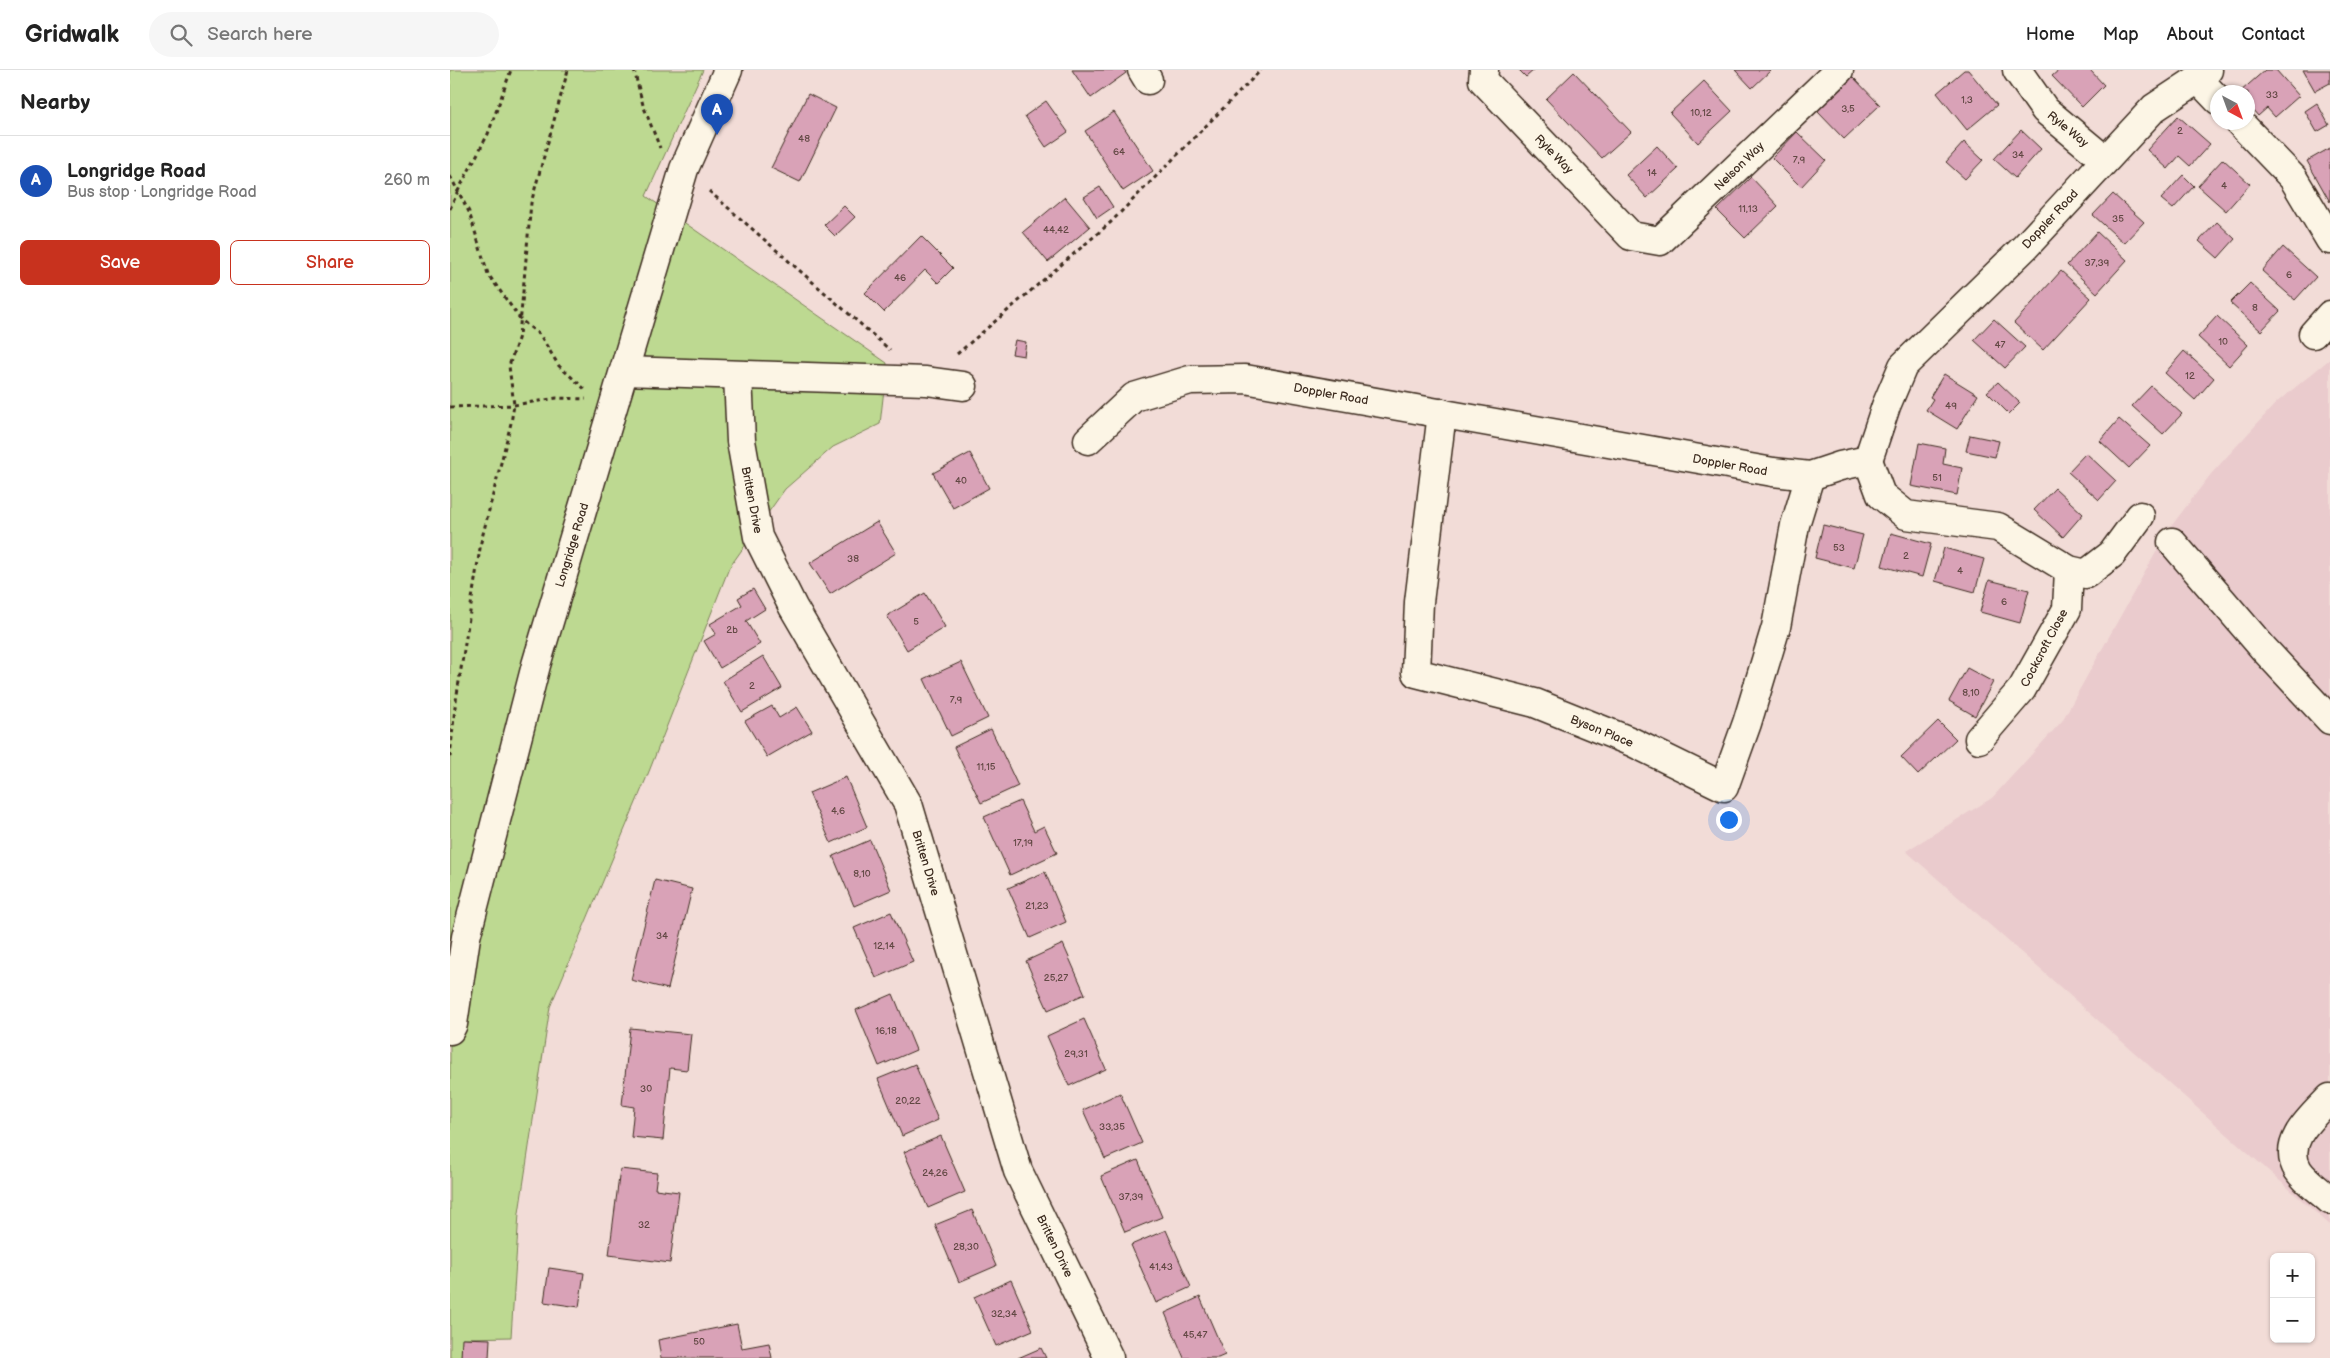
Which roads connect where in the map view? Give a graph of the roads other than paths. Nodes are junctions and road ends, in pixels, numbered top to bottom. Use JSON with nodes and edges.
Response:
{"nodes":[{"id":1,"x":728,"y":70,"type":"edge"},
{"id":2,"x":1484,"y":70,"type":"edge"},
{"id":3,"x":1839,"y":70,"type":"edge"},
{"id":4,"x":2017,"y":70,"type":"edge"},
{"id":5,"x":2203,"y":75,"type":"edge"},
{"id":6,"x":2210,"y":87,"type":"edge"},
{"id":7,"x":2247,"y":130,"type":"edge"},
{"id":8,"x":2105,"y":160,"type":"junction"},
{"id":9,"x":1631,"y":236,"type":"joint"},
{"id":10,"x":2330,"y":240,"type":"edge"},
{"id":11,"x":624,"y":371,"type":"junction"},
{"id":12,"x":738,"y":376,"type":"junction"},
{"id":13,"x":963,"y":386,"type":"dead end"},
{"id":14,"x":1442,"y":413,"type":"junction"},
{"id":15,"x":1088,"y":440,"type":"dead end"},
{"id":16,"x":1868,"y":460,"type":"junction"},
{"id":17,"x":1810,"y":476,"type":"junction"},
{"id":18,"x":2140,"y":516,"type":"dead end"},
{"id":19,"x":2172,"y":542,"type":"dead end"},
{"id":20,"x":2069,"y":570,"type":"junction"},
{"id":21,"x":2330,"y":720,"type":"edge"},
{"id":22,"x":1979,"y":739,"type":"dead end"},
{"id":23,"x":450,"y":1030,"type":"edge"},
{"id":24,"x":2330,"y":1098,"type":"edge"},
{"id":25,"x":2330,"y":1200,"type":"edge"},
{"id":26,"x":1109,"y":1358,"type":"edge"}],
"edges":[{"from":1,"to":11,"type":"street","name":"Longridge Road"},
{"from":2,"to":9,"type":"street","name":"Ryle Way"},
{"from":3,"to":9,"type":"street","name":"Nelson Way"},
{"from":4,"to":8,"type":"street","name":"Ryle Way"},
{"from":5,"to":6,"type":"street"},
{"from":5,"to":8,"type":"street","name":"Doppler Road"},
{"from":7,"to":10,"type":"street"},
{"from":8,"to":16,"type":"street","name":"Doppler Road"},
{"from":11,"to":12,"type":"street"},
{"from":11,"to":23,"type":"street","name":"Longridge Road"},
{"from":12,"to":13,"type":"street"},
{"from":12,"to":26,"type":"street","name":"Britten Drive"},
{"from":14,"to":15,"type":"street","name":"Doppler Road"},
{"from":14,"to":17,"type":"street","name":"Doppler Road"},
{"from":14,"to":17,"type":"street","name":"Byson Place"},
{"from":16,"to":17,"type":"street","name":"Doppler Road"},
{"from":16,"to":20,"type":"street"},
{"from":18,"to":20,"type":"street"},
{"from":19,"to":21,"type":"street"},
{"from":20,"to":22,"type":"street","name":"Cockcroft Close"},
{"from":24,"to":25,"type":"street"}]}
